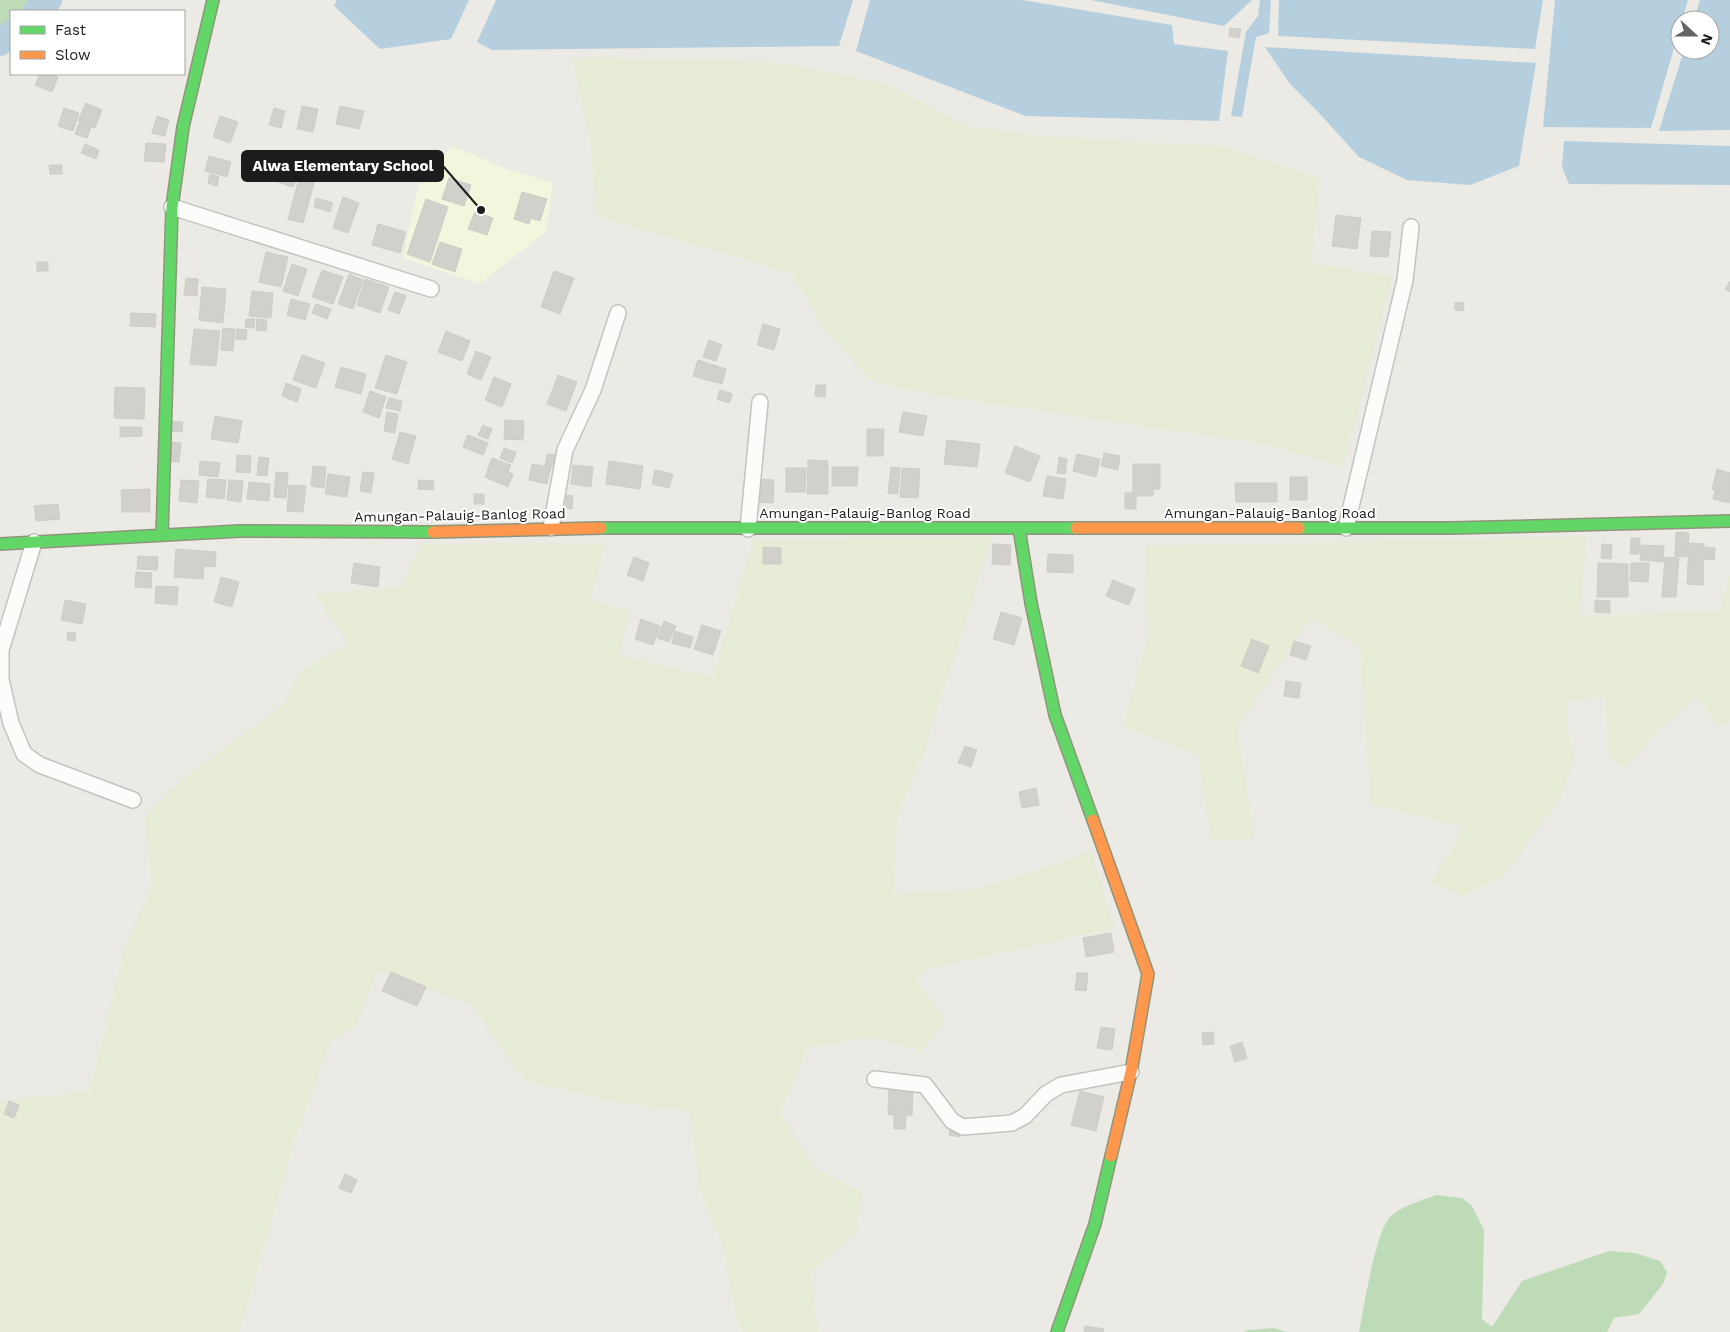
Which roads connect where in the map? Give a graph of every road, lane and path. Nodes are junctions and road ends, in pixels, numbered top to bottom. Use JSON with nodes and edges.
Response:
{"nodes":[{"id":1,"x":213,"y":0,"type":"edge"},
{"id":2,"x":172,"y":207,"type":"junction"},
{"id":3,"x":1411,"y":227,"type":"dead end"},
{"id":4,"x":431,"y":289,"type":"dead end"},
{"id":5,"x":618,"y":313,"type":"dead end"},
{"id":6,"x":760,"y":402,"type":"dead end"},
{"id":7,"x":1728,"y":518,"type":"edge"},
{"id":8,"x":551,"y":528,"type":"junction"},
{"id":9,"x":1019,"y":528,"type":"junction"},
{"id":10,"x":1346,"y":528,"type":"junction"},
{"id":11,"x":748,"y":529,"type":"junction"},
{"id":12,"x":162,"y":535,"type":"junction"},
{"id":13,"x":34,"y":542,"type":"junction"},
{"id":14,"x":0,"y":544,"type":"edge"},
{"id":15,"x":133,"y":800,"type":"dead end"},
{"id":16,"x":1131,"y":1072,"type":"junction"},
{"id":17,"x":874,"y":1079,"type":"dead end"},
{"id":18,"x":1057,"y":1332,"type":"edge"}],
"edges":[{"from":1,"to":2,"type":"main road"},
{"from":2,"to":4,"type":"street"},
{"from":2,"to":12,"type":"main road"},
{"from":3,"to":10,"type":"street"},
{"from":5,"to":8,"type":"street"},
{"from":6,"to":11,"type":"street"},
{"from":7,"to":10,"type":"main road","name":"Amungan-Palauig-Banlog Road"},
{"from":8,"to":11,"type":"main road","name":"Amungan-Palauig-Banlog Road"},
{"from":8,"to":12,"type":"main road","name":"Amungan-Palauig-Banlog Road"},
{"from":9,"to":10,"type":"main road","name":"Amungan-Palauig-Banlog Road"},
{"from":9,"to":11,"type":"main road","name":"Amungan-Palauig-Banlog Road"},
{"from":9,"to":16,"type":"main road"},
{"from":12,"to":13,"type":"main road","name":"Amungan-Palauig-Banlog Road"},
{"from":13,"to":14,"type":"main road","name":"Amungan-Palauig-Banlog Road"},
{"from":13,"to":15,"type":"street"},
{"from":16,"to":17,"type":"street"},
{"from":16,"to":18,"type":"main road"}]}
